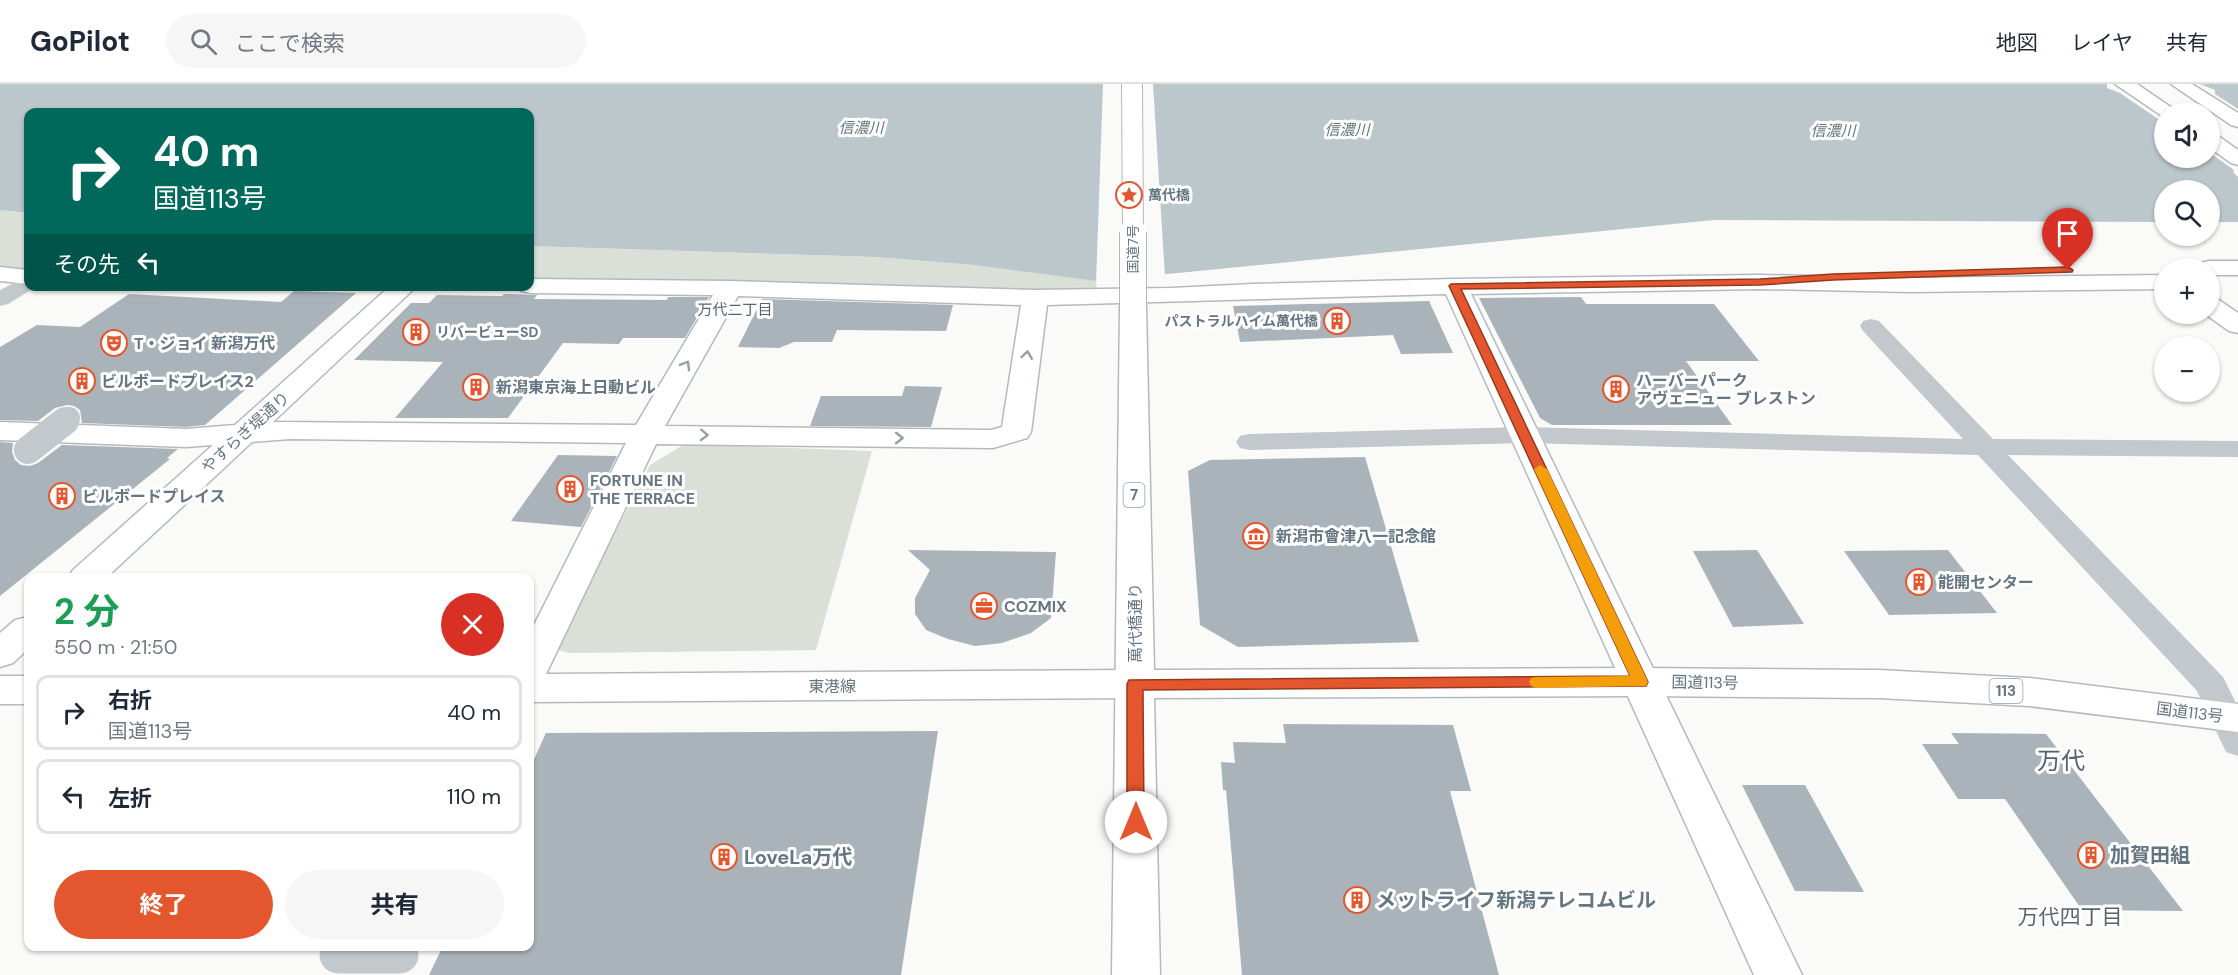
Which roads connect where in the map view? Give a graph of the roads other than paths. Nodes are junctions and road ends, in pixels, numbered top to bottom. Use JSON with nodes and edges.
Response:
{"nodes":[{"id":1,"x":1132,"y":84,"type":"edge"},
{"id":2,"x":2124,"y":84,"type":"edge"},
{"id":3,"x":2180,"y":84,"type":"edge"},
{"id":4,"x":2154,"y":103,"type":"edge"},
{"id":5,"x":2238,"y":121,"type":"edge"},
{"id":6,"x":2220,"y":147,"type":"edge"},
{"id":7,"x":2238,"y":159,"type":"edge"},
{"id":8,"x":2220,"y":268,"type":"edge"},
{"id":9,"x":2238,"y":268,"type":"edge"},
{"id":10,"x":2154,"y":269,"type":"edge"},
{"id":11,"x":0,"y":274,"type":"edge"},
{"id":12,"x":24,"y":277,"type":"edge"},
{"id":13,"x":1760,"y":282,"type":"junction"},
{"id":14,"x":2154,"y":282,"type":"edge"},
{"id":15,"x":2238,"y":282,"type":"edge"},
{"id":16,"x":2220,"y":283,"type":"edge"},
{"id":17,"x":24,"y":284,"type":"edge"},
{"id":18,"x":534,"y":286,"type":"edge"},
{"id":19,"x":1455,"y":286,"type":"junction"},
{"id":20,"x":730,"y":288,"type":"junction"},
{"id":21,"x":2220,"y":290,"type":"edge"},
{"id":22,"x":400,"y":291,"type":"edge"},
{"id":23,"x":1035,"y":298,"type":"junction"},
{"id":24,"x":0,"y":299,"type":"edge"},
{"id":25,"x":2238,"y":302,"type":"edge"},
{"id":26,"x":1133,"y":306,"type":"joint"},
{"id":27,"x":2220,"y":312,"type":"edge"},
{"id":28,"x":2238,"y":325,"type":"edge"},
{"id":29,"x":1871,"y":326,"type":"dead end"},
{"id":30,"x":69,"y":418,"type":"dead end"},
{"id":31,"x":0,"y":431,"type":"edge"},
{"id":32,"x":646,"y":433,"type":"junction"},
{"id":33,"x":243,"y":434,"type":"junction"},
{"id":34,"x":1525,"y":435,"type":"junction"},
{"id":35,"x":1249,"y":442,"type":"dead end"},
{"id":36,"x":1984,"y":447,"type":"junction"},
{"id":37,"x":2238,"y":449,"type":"edge"},
{"id":38,"x":28,"y":450,"type":"dead end"},
{"id":39,"x":90,"y":573,"type":"edge"},
{"id":40,"x":24,"y":632,"type":"edge"},
{"id":41,"x":0,"y":654,"type":"edge"},
{"id":42,"x":534,"y":661,"type":"edge"},
{"id":43,"x":1640,"y":682,"type":"junction"},
{"id":44,"x":1135,"y":684,"type":"junction"},
{"id":45,"x":534,"y":688,"type":"edge"},
{"id":46,"x":0,"y":690,"type":"edge"},
{"id":47,"x":24,"y":690,"type":"edge"},
{"id":48,"x":2234,"y":726,"type":"edge"},
{"id":49,"x":1136,"y":975,"type":"edge"},
{"id":50,"x":1778,"y":975,"type":"edge"}],
"edges":[{"from":1,"to":26,"type":"main road","name":"国道7号","number":"7","bridge":true},
{"from":2,"to":4,"type":"main road"},
{"from":3,"to":5,"type":"main road"},
{"from":6,"to":7,"type":"main road"},
{"from":8,"to":9,"type":"main road"},
{"from":10,"to":13,"type":"main road"},
{"from":11,"to":12,"type":"main road"},
{"from":13,"to":14,"type":"main road"},
{"from":13,"to":19,"type":"main road"},
{"from":15,"to":16,"type":"main road"},
{"from":17,"to":24,"type":"street"},
{"from":18,"to":20,"type":"main road"},
{"from":19,"to":23,"type":"main road"},
{"from":19,"to":34,"type":"main road"},
{"from":20,"to":23,"type":"main road"},
{"from":32,"to":20,"type":"main road","one_way":true},
{"from":21,"to":25,"type":"main road"},
{"from":22,"to":33,"type":"main road","name":"やすらぎ堤通り"},
{"from":32,"to":23,"type":"main road","one_way":true},
{"from":26,"to":44,"type":"main road","name":"萬代橋通り","number":"7"},
{"from":27,"to":28,"type":"main road"},
{"from":29,"to":36,"type":"street"},
{"from":30,"to":38,"type":"street","bridge":true},
{"from":31,"to":33,"type":"main road"},
{"from":32,"to":33,"type":"main road"},
{"from":32,"to":42,"type":"main road"},
{"from":33,"to":39,"type":"main road","name":"やすらぎ堤通り"},
{"from":34,"to":35,"type":"street"},
{"from":34,"to":36,"type":"street"},
{"from":34,"to":43,"type":"main road"},
{"from":36,"to":37,"type":"street"},
{"from":36,"to":48,"type":"street"},
{"from":40,"to":41,"type":"main road"},
{"from":43,"to":44,"type":"main road","name":"国道113号","number":"113"},
{"from":43,"to":48,"type":"main road","name":"国道113号","number":"113"},
{"from":43,"to":50,"type":"main road"},
{"from":44,"to":45,"type":"main road","name":"東港線"},
{"from":44,"to":49,"type":"main road","name":"萬代橋通り","number":"7"},
{"from":46,"to":47,"type":"main road"}]}
